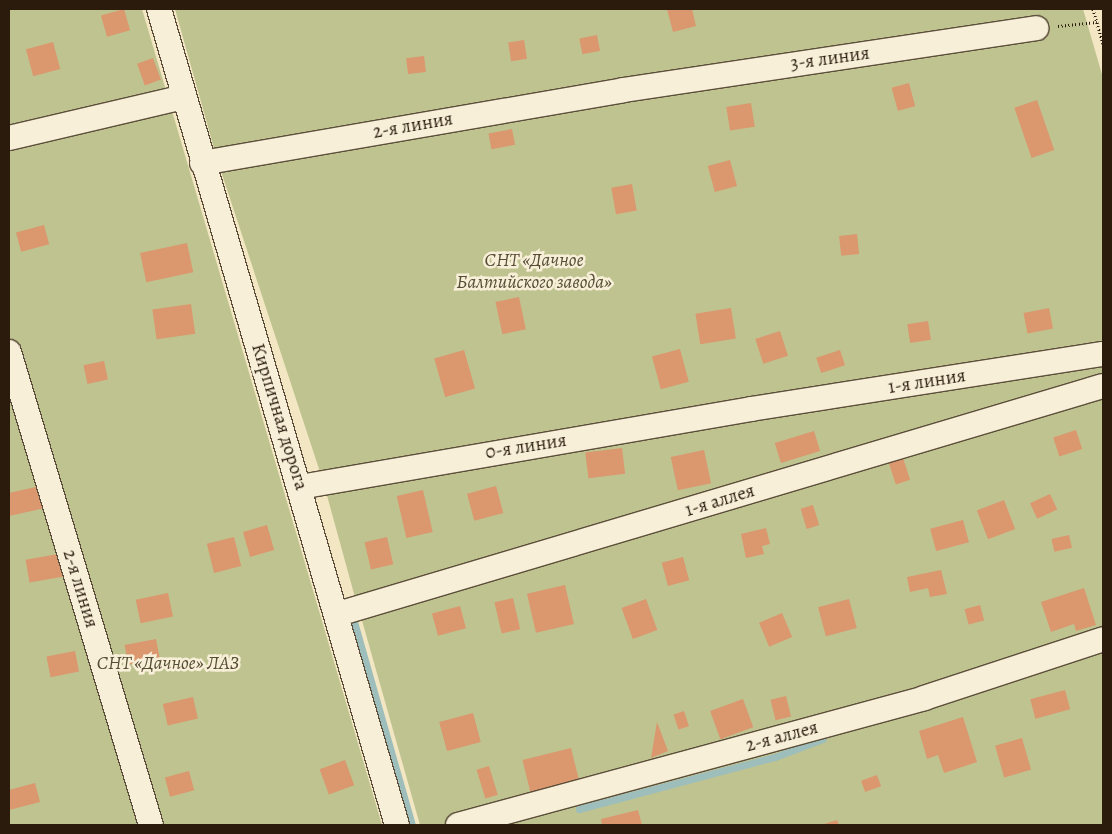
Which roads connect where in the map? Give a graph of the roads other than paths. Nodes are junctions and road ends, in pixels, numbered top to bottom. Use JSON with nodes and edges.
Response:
{"nodes":[{"id":1,"x":158,"y":9,"type":"edge"},
{"id":2,"x":1036,"y":28,"type":"road end"},
{"id":3,"x":623,"y":90,"type":"joint"},
{"id":4,"x":184,"y":97,"type":"junction"},
{"id":5,"x":9,"y":138,"type":"edge"},
{"id":6,"x":202,"y":163,"type":"junction"},
{"id":7,"x":9,"y":352,"type":"edge"},
{"id":8,"x":1103,"y":354,"type":"edge"},
{"id":9,"x":1103,"y":386,"type":"edge"},
{"id":10,"x":751,"y":409,"type":"joint"},
{"id":11,"x":300,"y":487,"type":"junction"},
{"id":12,"x":338,"y":614,"type":"junction"},
{"id":13,"x":1103,"y":639,"type":"edge"},
{"id":14,"x":151,"y":825,"type":"edge"},
{"id":15,"x":397,"y":825,"type":"edge"},
{"id":16,"x":458,"y":825,"type":"edge"}],
"edges":[{"from":1,"to":4,"type":"street","name":"Кирпичная дорога"},
{"from":2,"to":3,"type":"street","name":"3-я линия"},
{"from":3,"to":6,"type":"street","name":"2-я линия"},
{"from":4,"to":5,"type":"street"},
{"from":4,"to":6,"type":"street","name":"Кирпичная дорога"},
{"from":6,"to":11,"type":"street","name":"Кирпичная дорога"},
{"from":7,"to":14,"type":"street","name":"2-я линия"},
{"from":8,"to":10,"type":"street","name":"1-я линия"},
{"from":9,"to":12,"type":"street","name":"1-я аллея"},
{"from":10,"to":11,"type":"street","name":"0-я линия"},
{"from":11,"to":12,"type":"street","name":"Кирпичная дорога"},
{"from":12,"to":15,"type":"street","name":"Кирпичная дорога"},
{"from":13,"to":16,"type":"street","name":"2-я аллея"}]}
